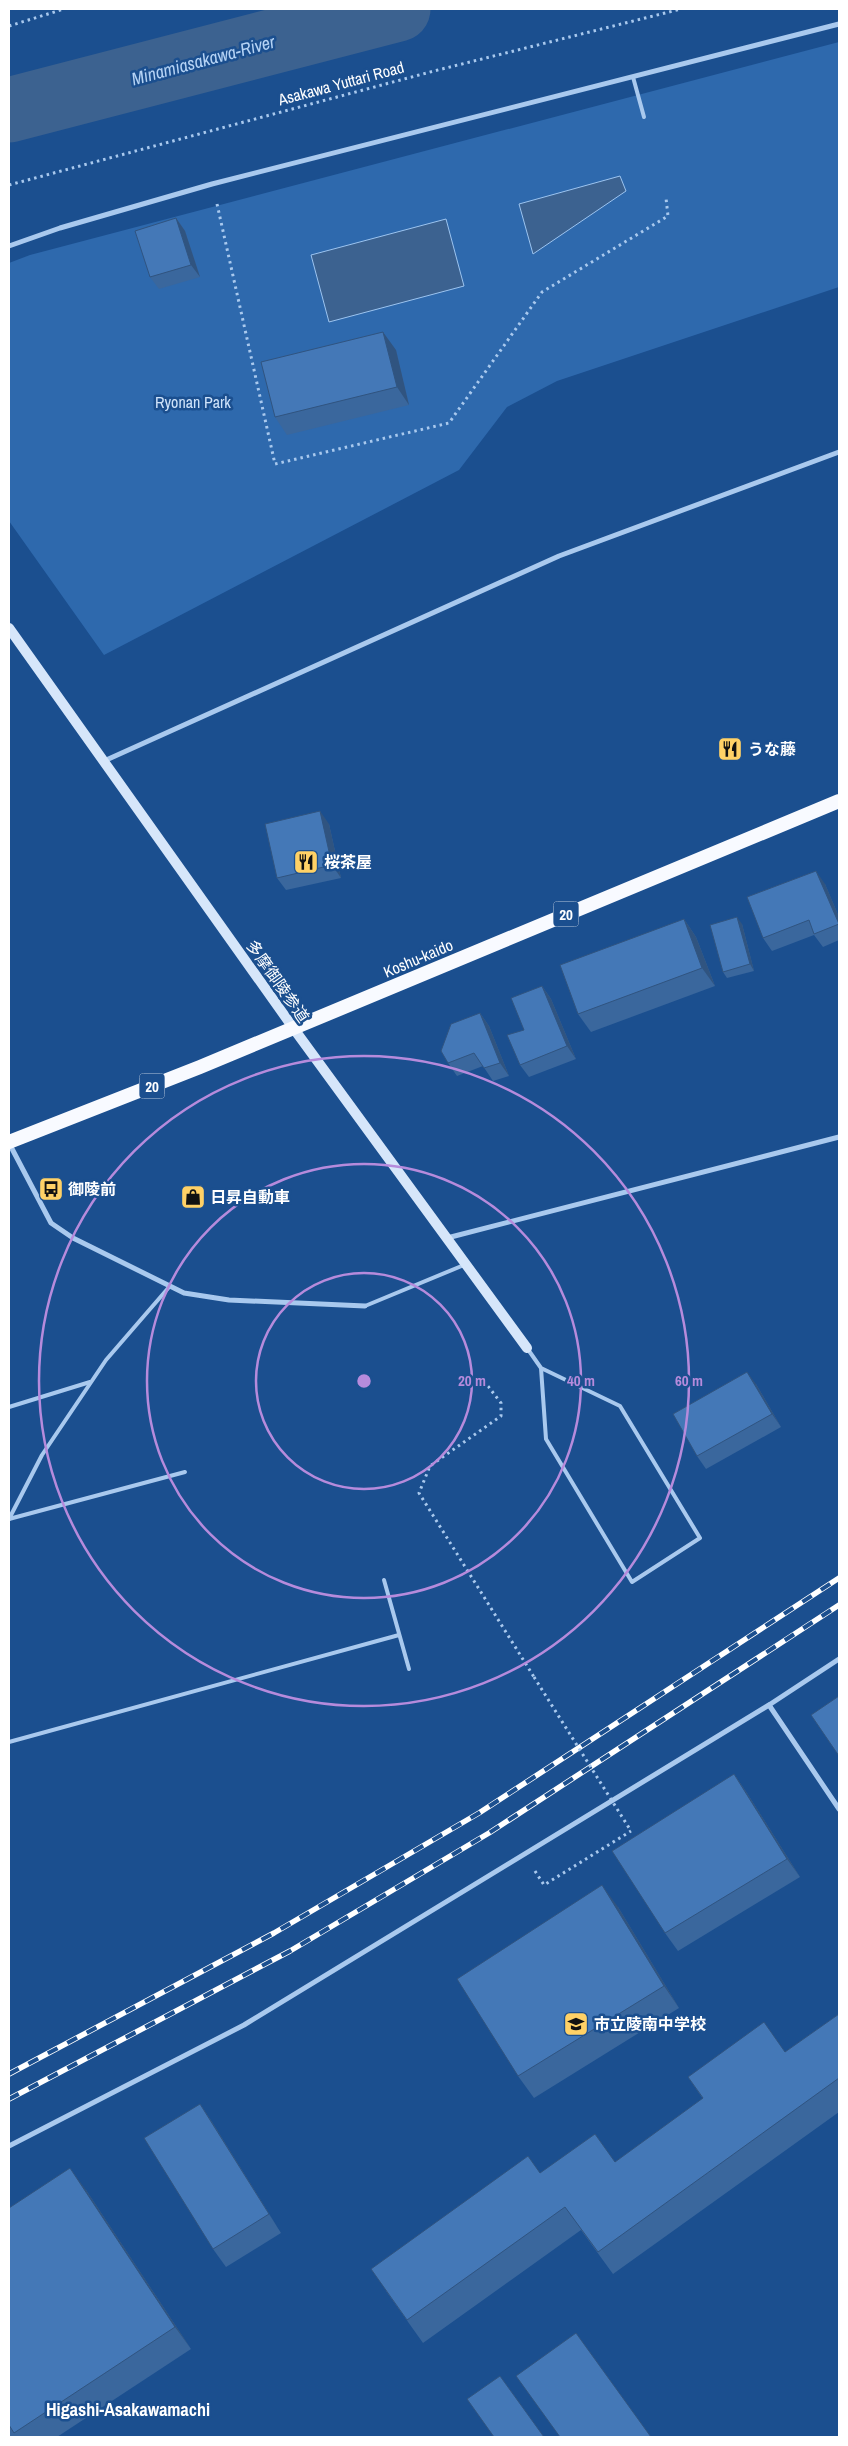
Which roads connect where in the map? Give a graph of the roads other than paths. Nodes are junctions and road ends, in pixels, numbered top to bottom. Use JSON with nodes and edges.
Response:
{"nodes":[{"id":1,"x":839,"y":24,"type":"edge"},
{"id":2,"x":633,"y":77,"type":"junction"},
{"id":3,"x":644,"y":117,"type":"dead end"},
{"id":4,"x":9,"y":246,"type":"edge"},
{"id":5,"x":839,"y":452,"type":"edge"},
{"id":6,"x":9,"y":628,"type":"edge"},
{"id":7,"x":104,"y":761,"type":"junction"},
{"id":8,"x":839,"y":801,"type":"edge"},
{"id":9,"x":294,"y":1029,"type":"junction"},
{"id":10,"x":839,"y":1137,"type":"edge"},
{"id":11,"x":9,"y":1142,"type":"edge"},
{"id":12,"x":447,"y":1238,"type":"junction"},
{"id":13,"x":466,"y":1264,"type":"junction"},
{"id":14,"x":170,"y":1286,"type":"junction"},
{"id":15,"x":365,"y":1306,"type":"joint"},
{"id":16,"x":527,"y":1348,"type":"joint"},
{"id":17,"x":541,"y":1368,"type":"junction"},
{"id":18,"x":91,"y":1382,"type":"junction"},
{"id":19,"x":9,"y":1407,"type":"edge"},
{"id":20,"x":185,"y":1472,"type":"dead end"},
{"id":21,"x":9,"y":1519,"type":"edge"},
{"id":22,"x":384,"y":1580,"type":"dead end"},
{"id":23,"x":399,"y":1634,"type":"junction"},
{"id":24,"x":839,"y":1659,"type":"edge"},
{"id":25,"x":409,"y":1669,"type":"dead end"},
{"id":26,"x":769,"y":1705,"type":"junction"},
{"id":27,"x":9,"y":1742,"type":"edge"},
{"id":28,"x":839,"y":1809,"type":"edge"},
{"id":29,"x":9,"y":2146,"type":"edge"}],
"edges":[{"from":1,"to":2,"type":"street"},
{"from":2,"to":3,"type":"lane"},
{"from":2,"to":4,"type":"street"},
{"from":5,"to":7,"type":"street"},
{"from":6,"to":7,"type":"main road","name":"多摩御陵参道"},
{"from":7,"to":9,"type":"main road","name":"多摩御陵参道"},
{"from":8,"to":9,"type":"highway","name":"Koshu-kaido","number":"20"},
{"from":9,"to":11,"type":"highway","name":"Koshu-kaido","number":"20"},
{"from":9,"to":12,"type":"main road","name":"多摩御陵参道"},
{"from":10,"to":12,"type":"street"},
{"from":11,"to":14,"type":"street"},
{"from":12,"to":13,"type":"main road","name":"多摩御陵参道"},
{"from":13,"to":15,"type":"lane"},
{"from":13,"to":16,"type":"main road","name":"多摩御陵参道"},
{"from":14,"to":15,"type":"street"},
{"from":14,"to":18,"type":"lane"},
{"from":16,"to":17,"type":"lane"},
{"from":17,"to":17,"type":"lane"},
{"from":18,"to":19,"type":"lane"},
{"from":18,"to":21,"type":"lane"},
{"from":20,"to":21,"type":"lane"},
{"from":22,"to":23,"type":"lane"},
{"from":23,"to":25,"type":"lane"},
{"from":23,"to":27,"type":"lane"},
{"from":24,"to":26,"type":"street"},
{"from":26,"to":28,"type":"street"},
{"from":26,"to":29,"type":"street"}]}
